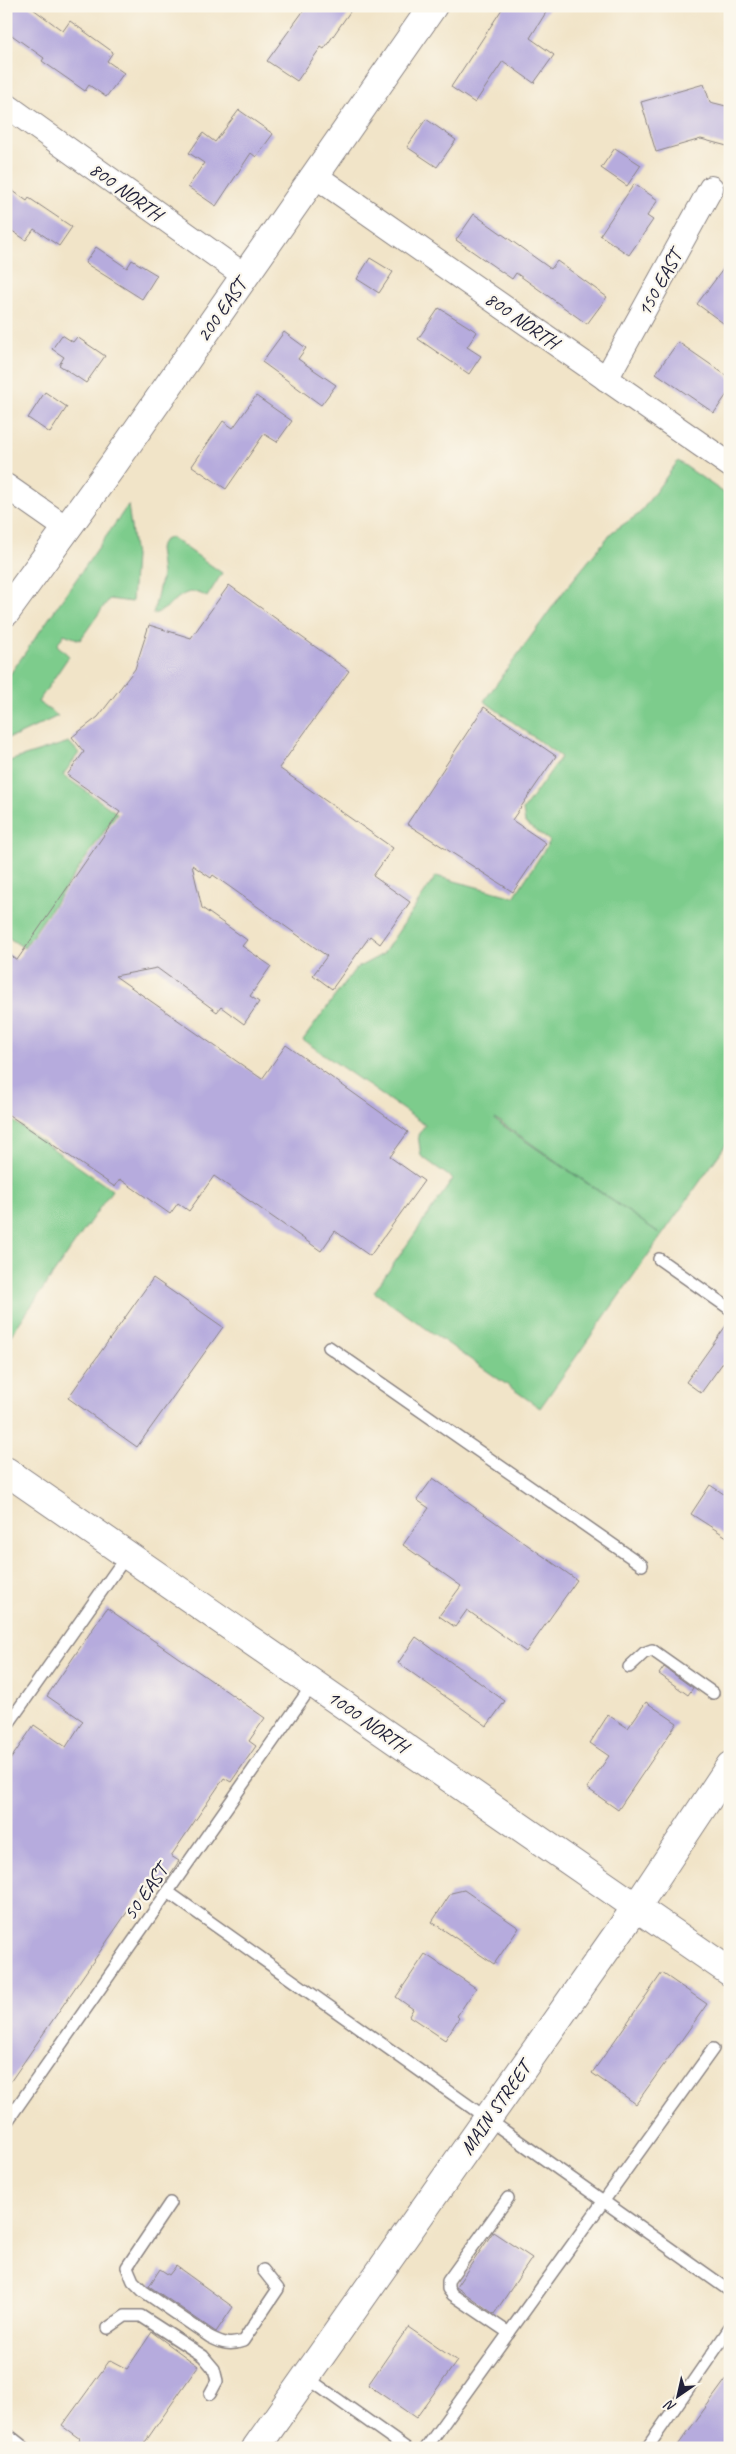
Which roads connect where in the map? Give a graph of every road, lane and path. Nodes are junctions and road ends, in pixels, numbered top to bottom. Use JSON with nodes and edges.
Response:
{"nodes":[{"id":1,"x":433,"y":6,"type":"edge"},
{"id":2,"x":6,"y":105,"type":"edge"},
{"id":3,"x":314,"y":175,"type":"junction"},
{"id":4,"x":712,"y":188,"type":"dead end"},
{"id":5,"x":245,"y":276,"type":"junction"},
{"id":6,"x":606,"y":379,"type":"junction"},
{"id":7,"x":730,"y":466,"type":"edge"},
{"id":8,"x":6,"y":486,"type":"edge"},
{"id":9,"x":66,"y":528,"type":"junction"},
{"id":10,"x":6,"y":612,"type":"edge"},
{"id":11,"x":659,"y":1259,"type":"dead end"},
{"id":12,"x":730,"y":1309,"type":"edge"},
{"id":13,"x":329,"y":1347,"type":"dead end"},
{"id":14,"x":6,"y":1471,"type":"edge"},
{"id":15,"x":127,"y":1555,"type":"junction"},
{"id":16,"x":642,"y":1565,"type":"dead end"},
{"id":17,"x":629,"y":1667,"type":"dead end"},
{"id":18,"x":314,"y":1683,"type":"junction"},
{"id":19,"x":713,"y":1693,"type":"dead end"},
{"id":20,"x":6,"y":1727,"type":"edge"},
{"id":21,"x":730,"y":1766,"type":"edge"},
{"id":22,"x":168,"y":1892,"type":"junction"},
{"id":23,"x":637,"y":1906,"type":"junction"},
{"id":24,"x":730,"y":1972,"type":"edge"},
{"id":25,"x":713,"y":2048,"type":"dead end"},
{"id":26,"x":488,"y":2118,"type":"junction"},
{"id":27,"x":6,"y":2123,"type":"edge"},
{"id":28,"x":508,"y":2198,"type":"dead end"},
{"id":29,"x":604,"y":2201,"type":"junction"},
{"id":30,"x":170,"y":2203,"type":"dead end"},
{"id":31,"x":263,"y":2270,"type":"dead end"},
{"id":32,"x":730,"y":2291,"type":"edge"},
{"id":33,"x":108,"y":2328,"type":"dead end"},
{"id":34,"x":730,"y":2328,"type":"edge"},
{"id":35,"x":509,"y":2333,"type":"junction"},
{"id":36,"x":306,"y":2377,"type":"junction"},
{"id":37,"x":210,"y":2394,"type":"dead end"},
{"id":38,"x":6,"y":2433,"type":"edge"},
{"id":39,"x":25,"y":2448,"type":"edge"},
{"id":40,"x":256,"y":2448,"type":"edge"},
{"id":41,"x":406,"y":2448,"type":"edge"},
{"id":42,"x":426,"y":2448,"type":"edge"},
{"id":43,"x":647,"y":2448,"type":"edge"}],
"edges":[{"from":1,"to":3,"type":"main road","name":"200 EAST"},
{"from":2,"to":5,"type":"street","name":"800 NORTH"},
{"from":3,"to":5,"type":"main road","name":"200 EAST"},
{"from":3,"to":6,"type":"street","name":"800 NORTH"},
{"from":4,"to":6,"type":"street","name":"150 EAST"},
{"from":5,"to":9,"type":"main road","name":"200 EAST"},
{"from":6,"to":7,"type":"street","name":"800 NORTH"},
{"from":8,"to":9,"type":"street"},
{"from":9,"to":10,"type":"main road","name":"200 EAST"},
{"from":11,"to":12,"type":"lane"},
{"from":13,"to":16,"type":"lane"},
{"from":14,"to":15,"type":"main road","name":"1000 NORTH"},
{"from":15,"to":18,"type":"main road","name":"1000 NORTH"},
{"from":15,"to":20,"type":"lane"},
{"from":17,"to":19,"type":"lane"},
{"from":18,"to":22,"type":"lane","name":"50 EAST"},
{"from":18,"to":23,"type":"main road","name":"1000 NORTH"},
{"from":21,"to":23,"type":"main road","name":"MAIN STREET"},
{"from":22,"to":26,"type":"lane"},
{"from":22,"to":27,"type":"lane","name":"50 EAST"},
{"from":23,"to":24,"type":"main road","name":"1000 NORTH"},
{"from":23,"to":26,"type":"main road","name":"MAIN STREET"},
{"from":25,"to":29,"type":"lane"},
{"from":26,"to":29,"type":"lane"},
{"from":26,"to":36,"type":"main road","name":"MAIN STREET"},
{"from":28,"to":35,"type":"lane"},
{"from":29,"to":32,"type":"lane"},
{"from":29,"to":35,"type":"lane"},
{"from":30,"to":31,"type":"lane"},
{"from":33,"to":37,"type":"lane"},
{"from":34,"to":43,"type":"lane"},
{"from":35,"to":42,"type":"lane"},
{"from":36,"to":40,"type":"main road","name":"MAIN STREET"},
{"from":36,"to":41,"type":"lane"},
{"from":38,"to":39,"type":"lane"}]}
